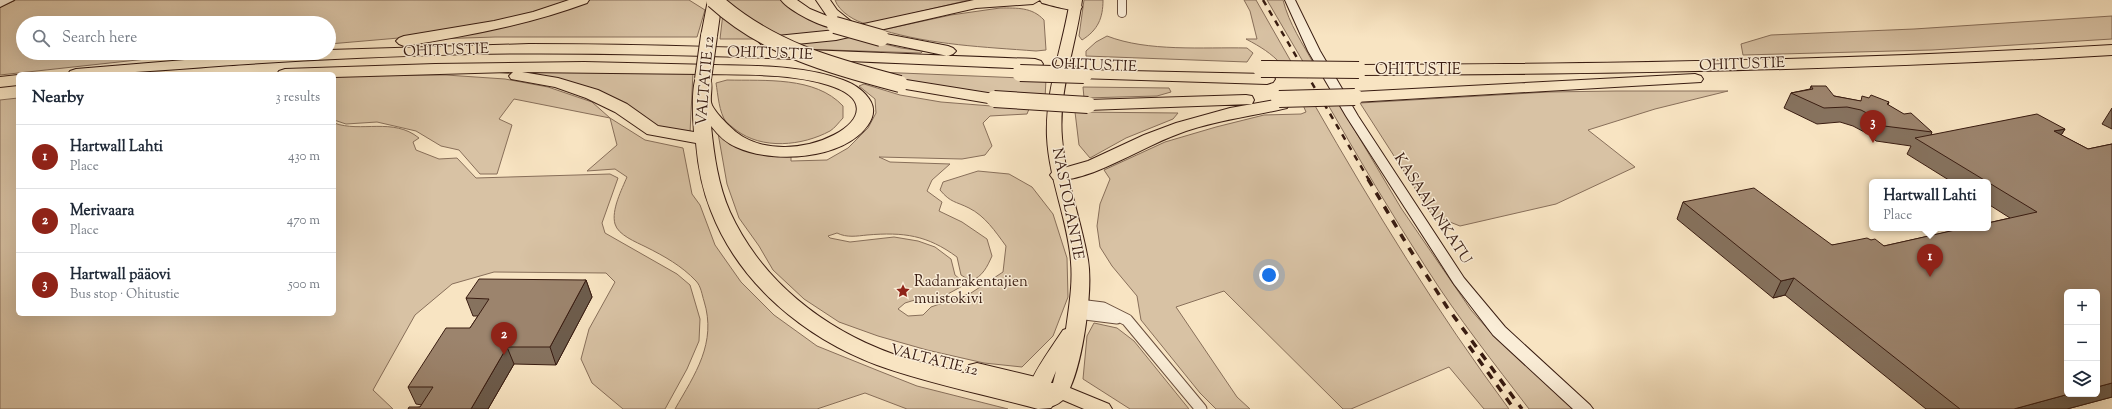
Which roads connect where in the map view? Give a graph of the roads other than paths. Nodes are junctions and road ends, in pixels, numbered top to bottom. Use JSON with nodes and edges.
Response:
{"nodes":[{"id":1,"x":9,"y":0,"type":"edge"},
{"id":2,"x":582,"y":0,"type":"edge"},
{"id":3,"x":715,"y":0,"type":"edge"},
{"id":4,"x":788,"y":0,"type":"edge"},
{"id":5,"x":824,"y":0,"type":"edge"},
{"id":6,"x":1033,"y":0,"type":"edge"},
{"id":7,"x":1047,"y":0,"type":"edge"},
{"id":8,"x":1122,"y":0,"type":"edge"},
{"id":9,"x":1290,"y":0,"type":"edge"},
{"id":10,"x":1071,"y":3,"type":"edge"},
{"id":11,"x":0,"y":4,"type":"edge"},
{"id":12,"x":1122,"y":13,"type":"dead end"},
{"id":13,"x":840,"y":24,"type":"junction"},
{"id":14,"x":404,"y":41,"type":"junction"},
{"id":15,"x":336,"y":46,"type":"edge"},
{"id":16,"x":2112,"y":50,"type":"edge"},
{"id":17,"x":336,"y":55,"type":"edge"},
{"id":18,"x":172,"y":60,"type":"edge"},
{"id":19,"x":252,"y":60,"type":"edge"},
{"id":20,"x":2112,"y":62,"type":"edge"},
{"id":21,"x":1035,"y":64,"type":"junction"},
{"id":22,"x":123,"y":69,"type":"junction"},
{"id":23,"x":434,"y":69,"type":"junction"},
{"id":24,"x":1084,"y":70,"type":"junction"},
{"id":25,"x":95,"y":72,"type":"edge"},
{"id":26,"x":220,"y":72,"type":"edge"},
{"id":27,"x":336,"y":72,"type":"edge"},
{"id":28,"x":1362,"y":75,"type":"junction"},
{"id":29,"x":1704,"y":79,"type":"junction"},
{"id":30,"x":16,"y":80,"type":"edge"},
{"id":31,"x":0,"y":82,"type":"edge"},
{"id":32,"x":16,"y":91,"type":"edge"},
{"id":33,"x":0,"y":93,"type":"edge"},
{"id":34,"x":1280,"y":101,"type":"junction"},
{"id":35,"x":701,"y":102,"type":"junction"},
{"id":36,"x":702,"y":139,"type":"junction"},
{"id":37,"x":1060,"y":175,"type":"junction"},
{"id":38,"x":1076,"y":316,"type":"junction"},
{"id":39,"x":829,"y":332,"type":"junction"},
{"id":40,"x":1050,"y":397,"type":"edge"},
{"id":41,"x":1102,"y":409,"type":"edge"},
{"id":42,"x":1200,"y":409,"type":"edge"},
{"id":43,"x":1584,"y":409,"type":"edge"}],
"edges":[{"from":1,"to":11,"type":"street"},
{"from":2,"to":14,"type":"highway"},
{"from":3,"to":34,"type":"highway","bridge":true},
{"from":3,"to":35,"type":"highway","name":"VALTATIE 12","bridge":true},
{"from":4,"to":13,"type":"highway"},
{"from":5,"to":13,"type":"highway"},
{"from":6,"to":14,"type":"highway"},
{"from":7,"to":10,"type":"highway"},
{"from":8,"to":12,"type":"street"},
{"from":9,"to":43,"type":"street","name":"KASAAJANKATU"},
{"from":10,"to":37,"type":"main road","name":"NASTOLANTIE"},
{"from":13,"to":21,"type":"highway","bridge":true},
{"from":14,"to":15,"type":"highway"},
{"from":16,"to":28,"type":"highway","name":"OHITUSTIE"},
{"from":17,"to":21,"type":"highway","name":"OHITUSTIE"},
{"from":18,"to":22,"type":"highway"},
{"from":19,"to":22,"type":"highway","name":"OHITUSTIE"},
{"from":20,"to":29,"type":"highway","name":"OHITUSTIE"},
{"from":21,"to":24,"type":"highway","name":"OHITUSTIE"},
{"from":22,"to":25,"type":"highway","name":"OHITUSTIE"},
{"from":23,"to":27,"type":"highway"},
{"from":23,"to":35,"type":"highway"},
{"from":23,"to":36,"type":"highway"},
{"from":24,"to":26,"type":"highway","name":"OHITUSTIE","bridge":true},
{"from":24,"to":28,"type":"highway","name":"OHITUSTIE"},
{"from":28,"to":29,"type":"highway","name":"OHITUSTIE"},
{"from":29,"to":34,"type":"highway","bridge":true},
{"from":30,"to":31,"type":"highway"},
{"from":32,"to":33,"type":"highway"},
{"from":34,"to":37,"type":"highway"},
{"from":35,"to":36,"type":"highway","name":"VALTATIE 12"},
{"from":36,"to":39,"type":"highway","name":"VALTATIE 12"},
{"from":37,"to":38,"type":"main road","name":"NASTOLANTIE"},
{"from":38,"to":40,"type":"main road","name":"NASTOLANTIE"},
{"from":38,"to":42,"type":"street"},
{"from":39,"to":40,"type":"highway","name":"VALTATIE 12"},
{"from":39,"to":40,"type":"highway","name":"VALTATIE 12"},
{"from":40,"to":41,"type":"main road"}]}
